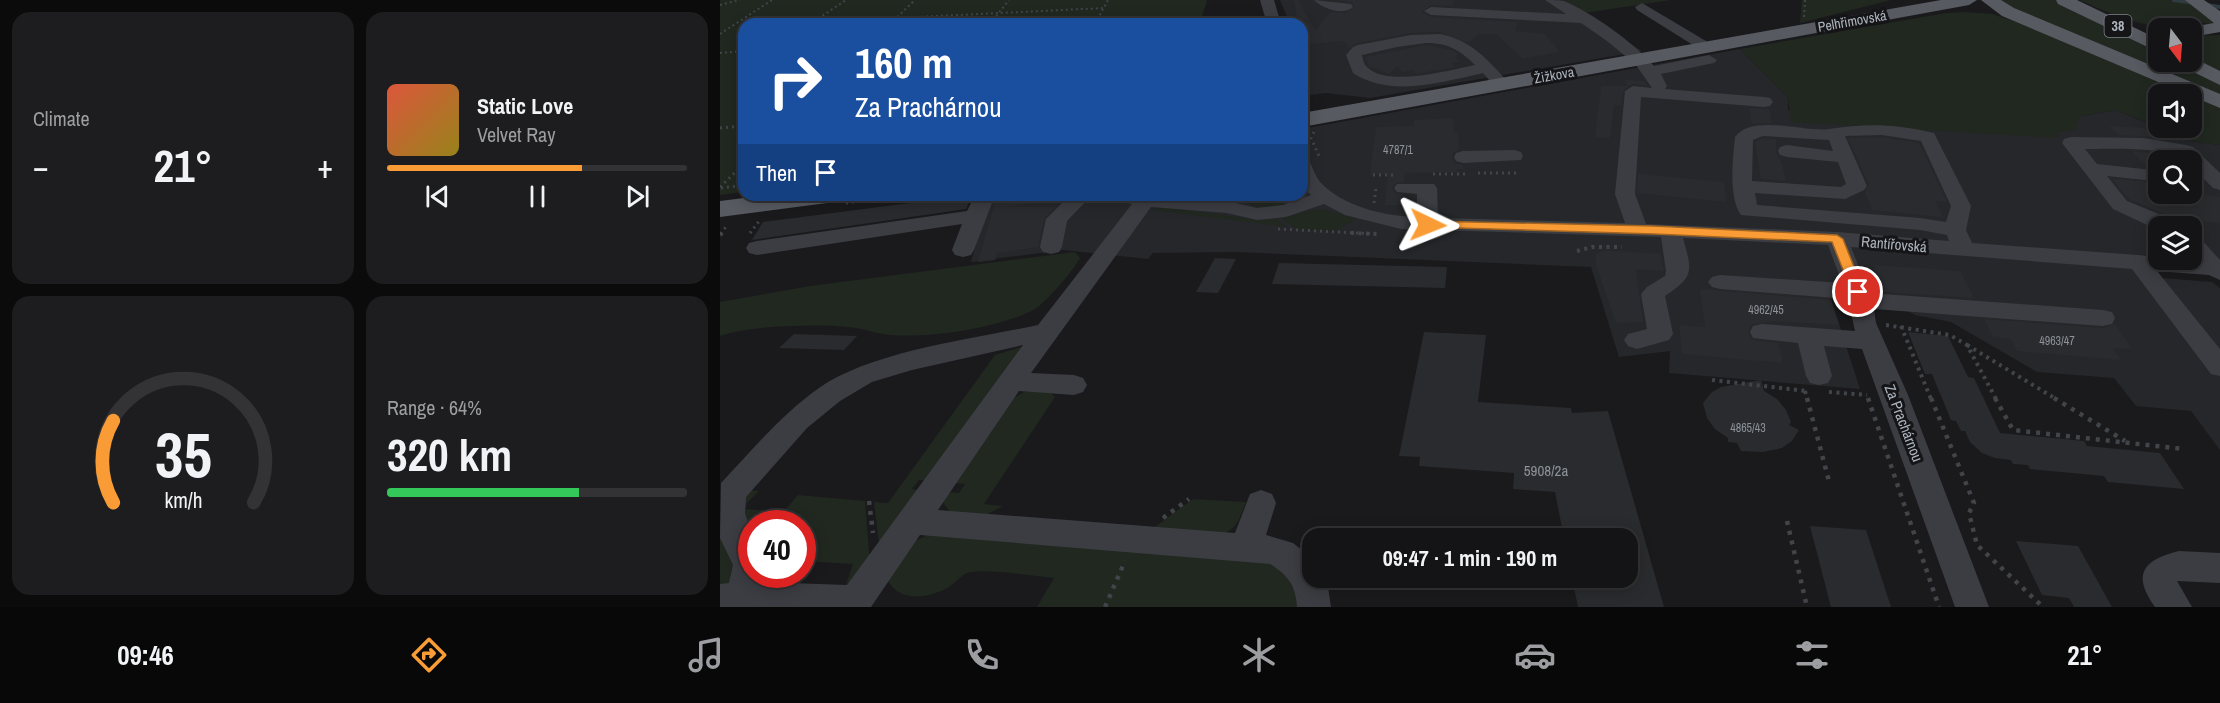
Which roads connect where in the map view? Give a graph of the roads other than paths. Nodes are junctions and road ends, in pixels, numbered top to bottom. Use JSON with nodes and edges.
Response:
{"nodes":[{"id":1,"x":1267,"y":0,"type":"edge"},
{"id":2,"x":1321,"y":0,"type":"edge"},
{"id":3,"x":1473,"y":0,"type":"edge"},
{"id":4,"x":1552,"y":0,"type":"edge"},
{"id":5,"x":1969,"y":0,"type":"edge"},
{"id":6,"x":1989,"y":0,"type":"edge"},
{"id":7,"x":1938,"y":3,"type":"edge"},
{"id":8,"x":2075,"y":3,"type":"edge"},
{"id":9,"x":1346,"y":7,"type":"dead end"},
{"id":10,"x":1642,"y":7,"type":"dead end"},
{"id":11,"x":1431,"y":11,"type":"dead end"},
{"id":12,"x":1464,"y":12,"type":"junction"},
{"id":13,"x":1272,"y":18,"type":"edge"},
{"id":14,"x":1584,"y":19,"type":"junction"},
{"id":15,"x":2034,"y":23,"type":"junction"},
{"id":16,"x":1805,"y":26,"type":"joint"},
{"id":17,"x":2148,"y":27,"type":"edge"},
{"id":18,"x":2148,"y":41,"type":"edge"},
{"id":19,"x":1708,"y":54,"type":"junction"},
{"id":20,"x":1485,"y":68,"type":"junction"},
{"id":21,"x":2202,"y":69,"type":"edge"},
{"id":22,"x":1651,"y":72,"type":"junction"},
{"id":23,"x":2220,"y":79,"type":"edge"},
{"id":24,"x":1502,"y":85,"type":"junction"},
{"id":25,"x":1764,"y":102,"type":"dead end"},
{"id":26,"x":2220,"y":102,"type":"edge"},
{"id":27,"x":1311,"y":124,"type":"edge"},
{"id":28,"x":1836,"y":135,"type":"junction"},
{"id":29,"x":1787,"y":151,"type":"dead end"},
{"id":30,"x":1462,"y":157,"type":"dead end"},
{"id":31,"x":1845,"y":157,"type":"junction"},
{"id":32,"x":1515,"y":164,"type":"road end"},
{"id":33,"x":2091,"y":169,"type":"junction"},
{"id":34,"x":2145,"y":174,"type":"dead end"},
{"id":35,"x":1308,"y":180,"type":"edge"},
{"id":36,"x":1400,"y":181,"type":"road end"},
{"id":37,"x":2220,"y":184,"type":"edge"},
{"id":38,"x":1743,"y":186,"type":"junction"},
{"id":39,"x":1324,"y":197,"type":"junction"},
{"id":40,"x":781,"y":201,"type":"edge"},
{"id":41,"x":982,"y":201,"type":"edge"},
{"id":42,"x":1076,"y":201,"type":"edge"},
{"id":43,"x":1144,"y":201,"type":"edge"},
{"id":44,"x":1228,"y":201,"type":"edge"},
{"id":45,"x":720,"y":209,"type":"edge"},
{"id":46,"x":975,"y":216,"type":"junction"},
{"id":47,"x":2148,"y":217,"type":"edge"},
{"id":48,"x":1428,"y":225,"type":"junction"},
{"id":49,"x":1670,"y":231,"type":"junction"},
{"id":50,"x":1633,"y":238,"type":"junction"},
{"id":51,"x":1837,"y":239,"type":"junction"},
{"id":52,"x":1960,"y":239,"type":"junction"},
{"id":53,"x":1051,"y":247,"type":"dead end"},
{"id":54,"x":757,"y":248,"type":"dead end"},
{"id":55,"x":963,"y":250,"type":"dead end"},
{"id":56,"x":2202,"y":253,"type":"edge"},
{"id":57,"x":2138,"y":262,"type":"junction"},
{"id":58,"x":2219,"y":270,"type":"edge"},
{"id":59,"x":1720,"y":282,"type":"dead end"},
{"id":60,"x":1864,"y":314,"type":"junction"},
{"id":61,"x":2103,"y":318,"type":"dead end"},
{"id":62,"x":1046,"y":332,"type":"junction"},
{"id":63,"x":1762,"y":332,"type":"dead end"},
{"id":64,"x":1809,"y":336,"type":"junction"},
{"id":65,"x":1636,"y":340,"type":"dead end"},
{"id":66,"x":2220,"y":367,"type":"edge"},
{"id":67,"x":1010,"y":381,"type":"junction"},
{"id":68,"x":1074,"y":385,"type":"dead end"},
{"id":69,"x":1816,"y":387,"type":"road end"},
{"id":70,"x":1261,"y":503,"type":"dead end"},
{"id":71,"x":912,"y":521,"type":"junction"},
{"id":72,"x":1246,"y":546,"type":"junction"},
{"id":73,"x":2220,"y":568,"type":"edge"},
{"id":74,"x":731,"y":598,"type":"edge"},
{"id":75,"x":853,"y":604,"type":"edge"},
{"id":76,"x":1314,"y":607,"type":"edge"},
{"id":77,"x":1972,"y":607,"type":"edge"},
{"id":78,"x":2175,"y":607,"type":"edge"}],
"edges":[{"from":1,"to":13,"type":"street"},
{"from":2,"to":9,"type":"street"},
{"from":3,"to":12,"type":"street"},
{"from":4,"to":14,"type":"street"},
{"from":5,"to":7,"type":"main road","name":"Pelhřimovská"},
{"from":6,"to":15,"type":"main road"},
{"from":7,"to":15,"type":"main road"},
{"from":7,"to":16,"type":"main road","name":"Pelhřimovská"},
{"from":8,"to":17,"type":"main road"},
{"from":8,"to":18,"type":"main road","number":"38"},
{"from":10,"to":19,"type":"street"},
{"from":11,"to":12,"type":"street"},
{"from":12,"to":14,"type":"street"},
{"from":14,"to":22,"type":"street"},
{"from":15,"to":26,"type":"main road"},
{"from":16,"to":19,"type":"main road","name":"Žižkova"},
{"from":19,"to":22,"type":"main road","name":"Žižkova"},
{"from":20,"to":20,"type":"street"},
{"from":20,"to":24,"type":"street"},
{"from":21,"to":23,"type":"main road"},
{"from":22,"to":24,"type":"main road","name":"Žižkova"},
{"from":24,"to":27,"type":"main road","name":"Žižkova"},
{"from":25,"to":50,"type":"street"},
{"from":28,"to":31,"type":"street"},
{"from":28,"to":38,"type":"street"},
{"from":28,"to":52,"type":"street"},
{"from":29,"to":31,"type":"street"},
{"from":30,"to":32,"type":"street"},
{"from":31,"to":38,"type":"street"},
{"from":33,"to":34,"type":"street"},
{"from":33,"to":37,"type":"street"},
{"from":33,"to":47,"type":"street"},
{"from":35,"to":39,"type":"street","name":"Rantířovská"},
{"from":36,"to":48,"type":"street"},
{"from":38,"to":52,"type":"street"},
{"from":39,"to":44,"type":"street"},
{"from":39,"to":48,"type":"street","name":"Rantířovská"},
{"from":40,"to":45,"type":"main road"},
{"from":41,"to":46,"type":"street"},
{"from":42,"to":53,"type":"street"},
{"from":43,"to":62,"type":"street"},
{"from":46,"to":54,"type":"street"},
{"from":46,"to":55,"type":"street"},
{"from":48,"to":50,"type":"street","name":"Rantířovská"},
{"from":49,"to":50,"type":"street","name":"Rantířovská"},
{"from":49,"to":51,"type":"street","name":"Rantířovská"},
{"from":49,"to":65,"type":"street"},
{"from":51,"to":52,"type":"street","name":"Rantířovská"},
{"from":51,"to":60,"type":"street","name":"Za Prachárnou"},
{"from":52,"to":57,"type":"street","name":"Rantířovská"},
{"from":56,"to":58,"type":"street"},
{"from":57,"to":58,"type":"street","name":"Rantířovská"},
{"from":57,"to":66,"type":"street"},
{"from":59,"to":60,"type":"street"},
{"from":60,"to":61,"type":"street"},
{"from":60,"to":64,"type":"street"},
{"from":60,"to":77,"type":"street","name":"Za Prachárnou"},
{"from":62,"to":67,"type":"street"},
{"from":62,"to":74,"type":"street"},
{"from":63,"to":64,"type":"street"},
{"from":64,"to":69,"type":"street"},
{"from":67,"to":68,"type":"street"},
{"from":67,"to":71,"type":"street"},
{"from":70,"to":72,"type":"street"},
{"from":71,"to":72,"type":"street"},
{"from":71,"to":75,"type":"street"},
{"from":72,"to":76,"type":"street"},
{"from":73,"to":78,"type":"street"},
{"from":74,"to":75,"type":"street"}]}
